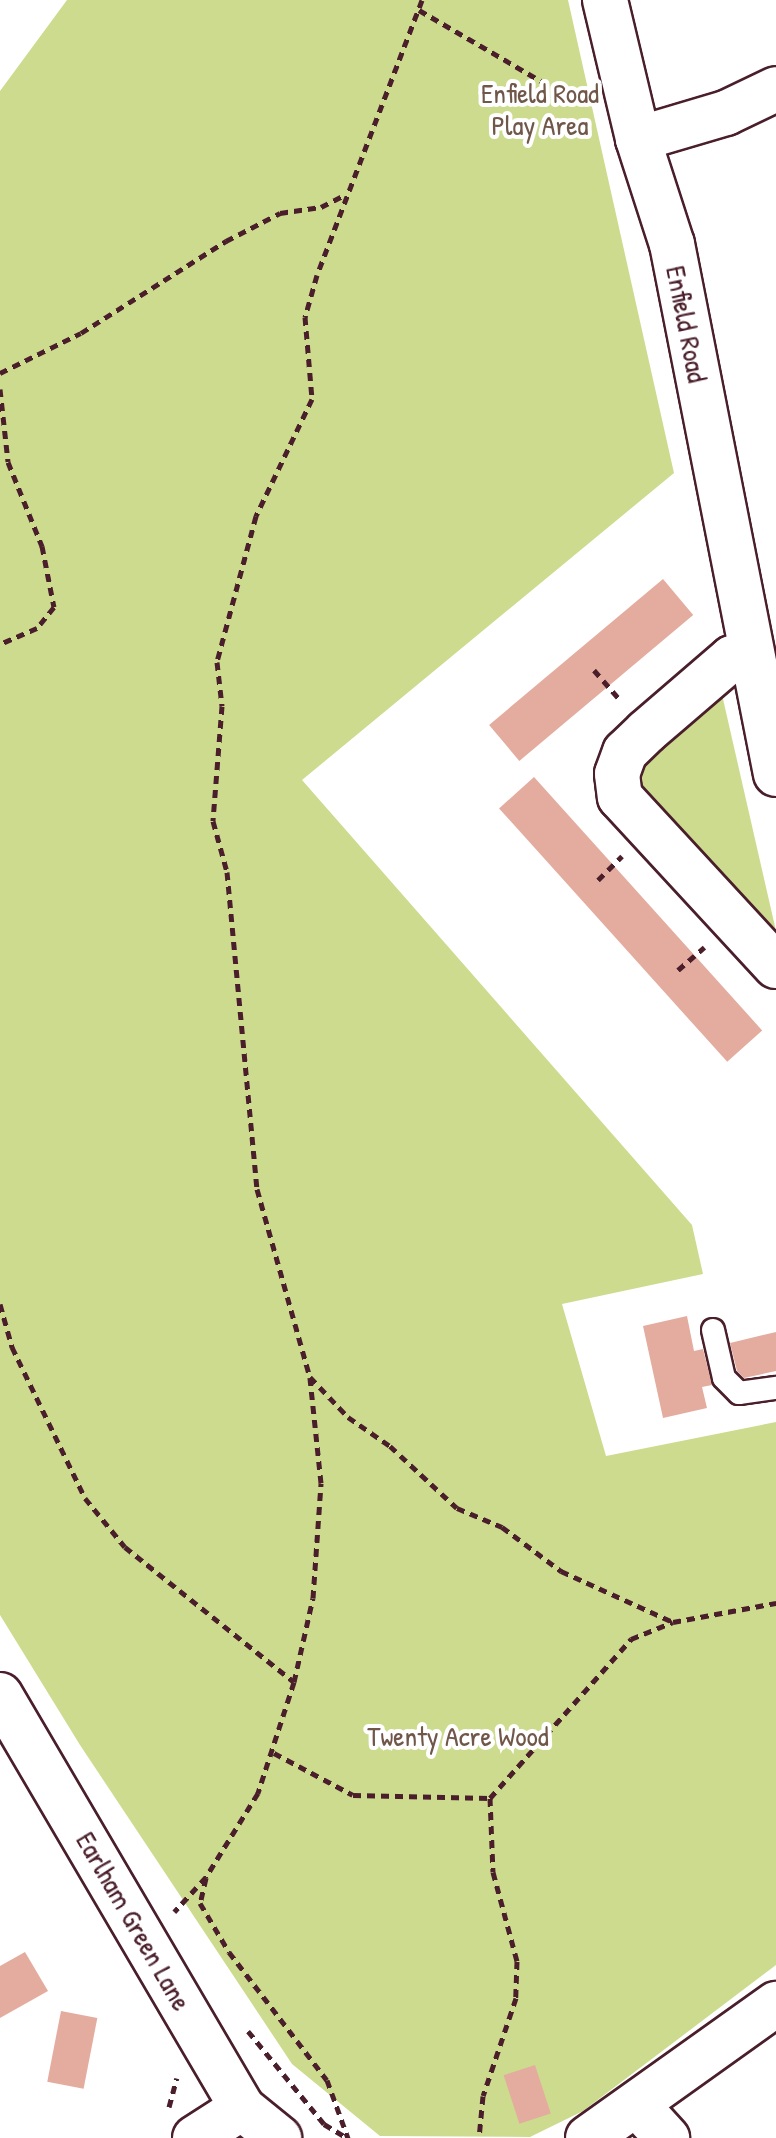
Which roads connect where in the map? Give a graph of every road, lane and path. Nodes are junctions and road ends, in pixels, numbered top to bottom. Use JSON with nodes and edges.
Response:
{"nodes":[{"id":1,"x":422,"y":0,"type":"edge"},
{"id":2,"x":605,"y":0,"type":"edge"},
{"id":3,"x":419,"y":10,"type":"junction"},
{"id":4,"x":776,"y":89,"type":"edge"},
{"id":5,"x":627,"y":94,"type":"junction"},
{"id":6,"x":638,"y":139,"type":"junction"},
{"id":7,"x":346,"y":195,"type":"junction"},
{"id":8,"x":0,"y":373,"type":"edge"},
{"id":9,"x":0,"y":389,"type":"edge"},
{"id":10,"x":757,"y":634,"type":"edge"},
{"id":11,"x":0,"y":644,"type":"edge"},
{"id":12,"x":776,"y":774,"type":"edge"},
{"id":13,"x":776,"y":966,"type":"edge"},
{"id":14,"x":0,"y":1304,"type":"edge"},
{"id":15,"x":713,"y":1330,"type":"dead end"},
{"id":16,"x":310,"y":1377,"type":"junction"},
{"id":17,"x":776,"y":1388,"type":"edge"},
{"id":18,"x":776,"y":1603,"type":"edge"},
{"id":19,"x":673,"y":1622,"type":"junction"},
{"id":20,"x":294,"y":1682,"type":"junction"},
{"id":21,"x":0,"y":1695,"type":"edge"},
{"id":22,"x":274,"y":1753,"type":"junction"},
{"id":23,"x":490,"y":1798,"type":"junction"},
{"id":24,"x":206,"y":1877,"type":"junction"},
{"id":25,"x":172,"y":1914,"type":"dead end"},
{"id":26,"x":776,"y":2004,"type":"edge"},
{"id":27,"x":637,"y":2105,"type":"junction"},
{"id":28,"x":242,"y":2108,"type":"junction"},
{"id":29,"x":195,"y":2138,"type":"edge"},
{"id":30,"x":279,"y":2138,"type":"edge"},
{"id":31,"x":348,"y":2138,"type":"edge"},
{"id":32,"x":479,"y":2138,"type":"edge"},
{"id":33,"x":588,"y":2138,"type":"edge"},
{"id":34,"x":667,"y":2138,"type":"edge"}],
"edges":[{"from":1,"to":3,"type":"path"},
{"from":2,"to":5,"type":"street","name":"Enfield Road"},
{"from":3,"to":5,"type":"path"},
{"from":3,"to":7,"type":"path"},
{"from":4,"to":6,"type":"street"},
{"from":5,"to":6,"type":"street","name":"Enfield Road"},
{"from":6,"to":10,"type":"street","name":"Enfield Road"},
{"from":7,"to":8,"type":"path"},
{"from":7,"to":16,"type":"path"},
{"from":9,"to":11,"type":"path"},
{"from":10,"to":12,"type":"street","name":"Enfield Road"},
{"from":10,"to":13,"type":"street"},
{"from":14,"to":20,"type":"path"},
{"from":15,"to":17,"type":"lane"},
{"from":16,"to":19,"type":"path"},
{"from":16,"to":20,"type":"path"},
{"from":18,"to":19,"type":"path"},
{"from":19,"to":23,"type":"path"},
{"from":20,"to":22,"type":"path"},
{"from":21,"to":28,"type":"street","name":"Earlham Green Lane"},
{"from":22,"to":23,"type":"path"},
{"from":22,"to":24,"type":"path"},
{"from":23,"to":32,"type":"path"},
{"from":24,"to":25,"type":"path"},
{"from":24,"to":31,"type":"path"},
{"from":26,"to":27,"type":"street"},
{"from":27,"to":33,"type":"street"},
{"from":27,"to":34,"type":"street"},
{"from":28,"to":29,"type":"street"},
{"from":28,"to":30,"type":"street","name":"Earlham Green Lane"}]}
